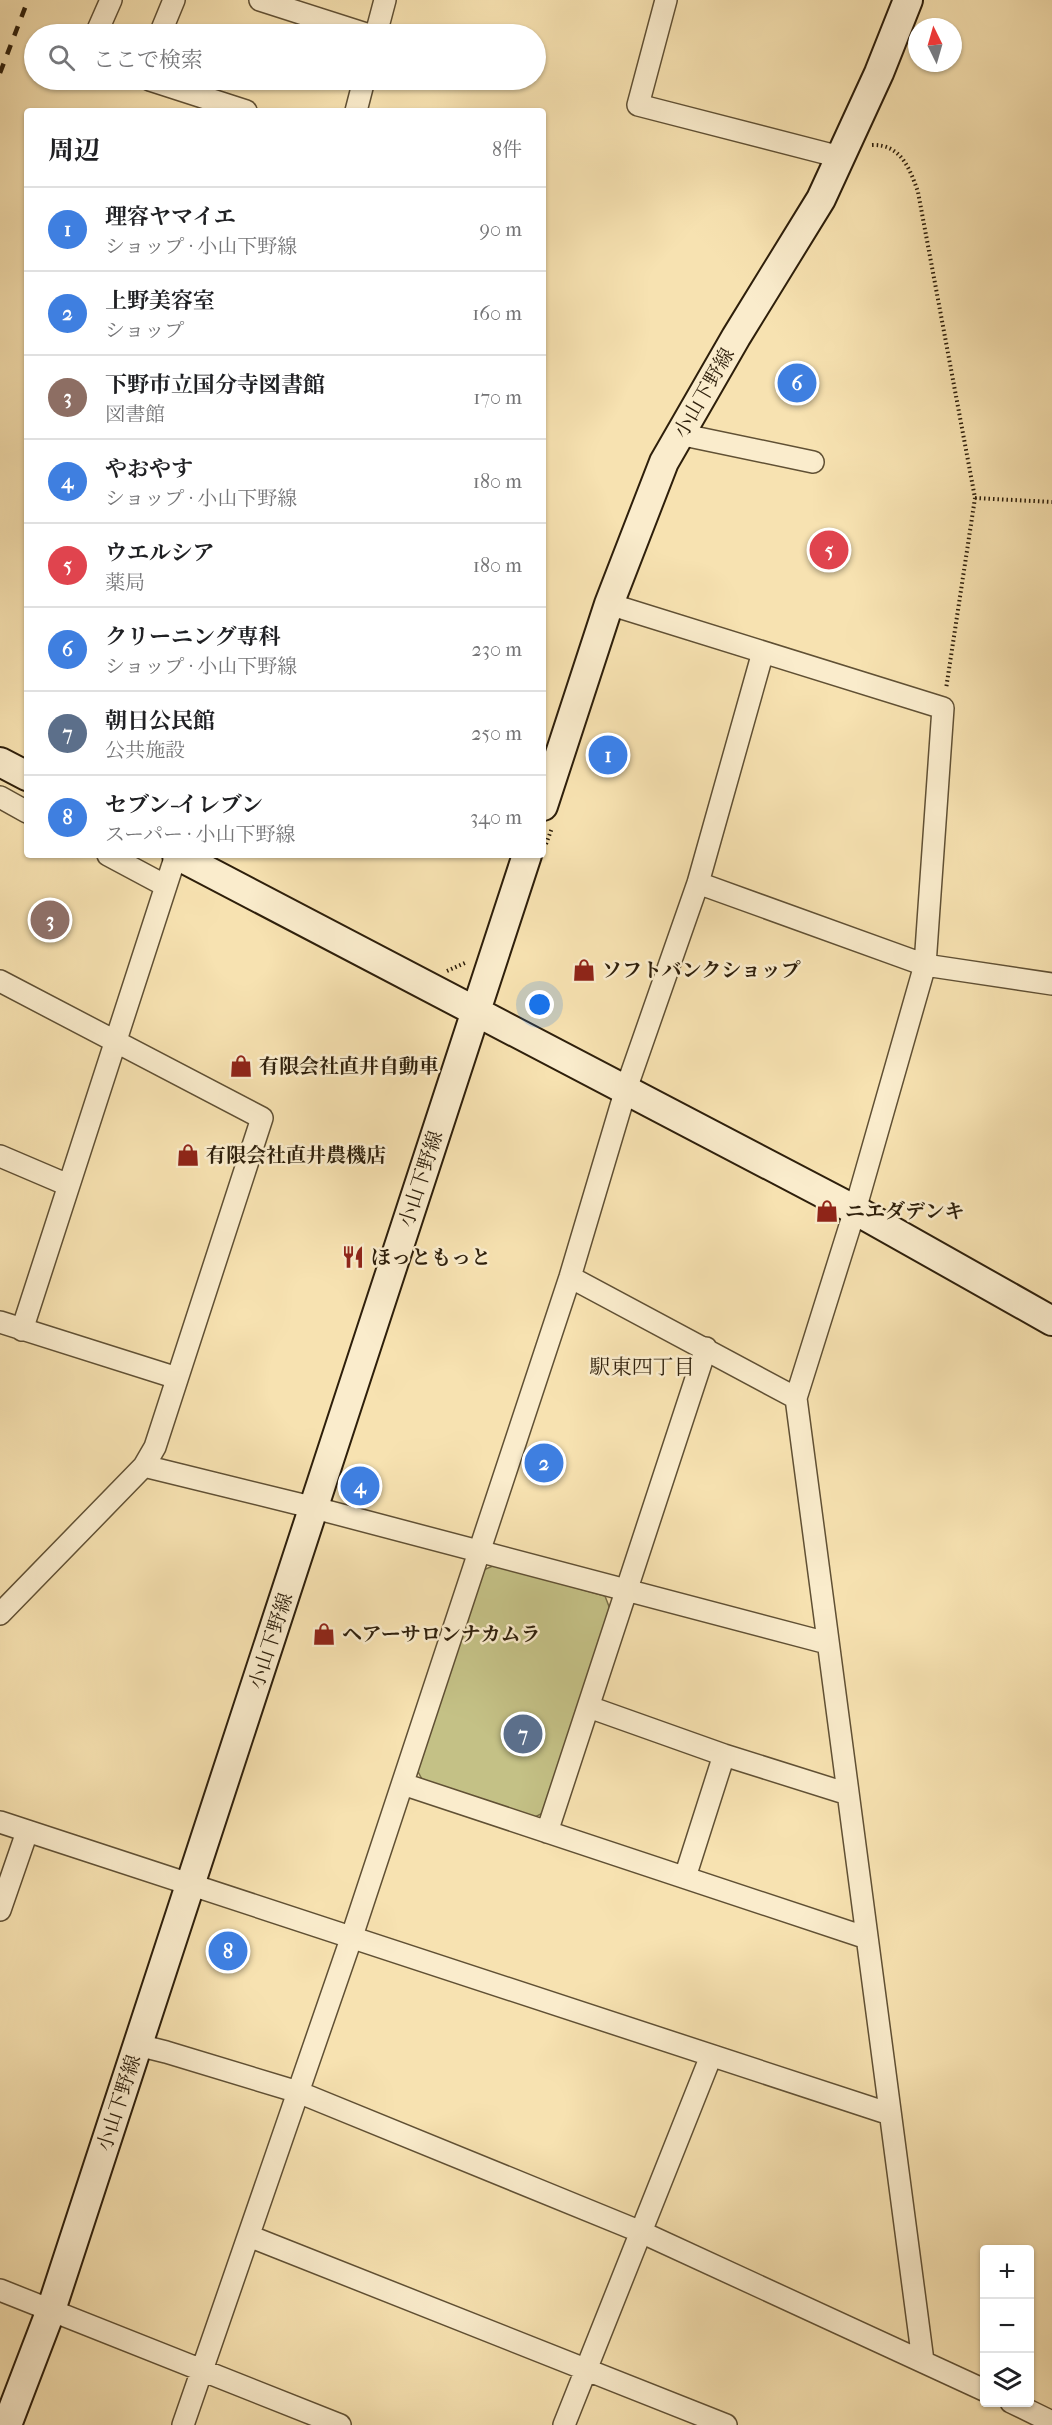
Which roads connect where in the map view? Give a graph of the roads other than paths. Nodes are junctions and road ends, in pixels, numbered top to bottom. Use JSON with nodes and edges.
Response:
{"nodes":[{"id":1,"x":111,"y":0,"type":"edge"},
{"id":2,"x":174,"y":0,"type":"edge"},
{"id":3,"x":260,"y":0,"type":"edge"},
{"id":4,"x":386,"y":0,"type":"edge"},
{"id":5,"x":666,"y":0,"type":"edge"},
{"id":6,"x":908,"y":0,"type":"edge"},
{"id":7,"x":100,"y":24,"type":"edge"},
{"id":8,"x":164,"y":24,"type":"edge"},
{"id":9,"x":335,"y":24,"type":"edge"},
{"id":10,"x":379,"y":24,"type":"edge"},
{"id":11,"x":181,"y":90,"type":"edge"},
{"id":12,"x":361,"y":90,"type":"edge"},
{"id":13,"x":237,"y":108,"type":"edge"},
{"id":14,"x":357,"y":108,"type":"edge"},
{"id":15,"x":840,"y":157,"type":"junction"},
{"id":16,"x":679,"y":434,"type":"junction"},
{"id":17,"x":813,"y":462,"type":"dead end"},
{"id":18,"x":609,"y":604,"type":"junction"},
{"id":19,"x":763,"y":652,"type":"junction"},
{"id":20,"x":0,"y":762,"type":"edge"},
{"id":21,"x":24,"y":774,"type":"edge"},
{"id":22,"x":0,"y":797,"type":"edge"},
{"id":23,"x":546,"y":797,"type":"edge"},
{"id":24,"x":24,"y":810,"type":"edge"},
{"id":25,"x":114,"y":858,"type":"edge"},
{"id":26,"x":175,"y":858,"type":"edge"},
{"id":27,"x":182,"y":858,"type":"edge"},
{"id":28,"x":526,"y":858,"type":"edge"},
{"id":29,"x":698,"y":883,"type":"junction"},
{"id":30,"x":166,"y":886,"type":"junction"},
{"id":31,"x":925,"y":965,"type":"junction"},
{"id":32,"x":0,"y":981,"type":"edge"},
{"id":33,"x":1052,"y":984,"type":"edge"},
{"id":34,"x":476,"y":1010,"type":"junction"},
{"id":35,"x":117,"y":1042,"type":"junction"},
{"id":36,"x":626,"y":1089,"type":"junction"},
{"id":37,"x":0,"y":1156,"type":"edge"},
{"id":38,"x":68,"y":1185,"type":"junction"},
{"id":39,"x":855,"y":1210,"type":"junction"},
{"id":40,"x":570,"y":1277,"type":"junction"},
{"id":41,"x":0,"y":1322,"type":"edge"},
{"id":42,"x":1052,"y":1322,"type":"edge"},
{"id":43,"x":22,"y":1330,"type":"junction"},
{"id":44,"x":706,"y":1348,"type":"junction"},
{"id":45,"x":177,"y":1378,"type":"junction"},
{"id":46,"x":796,"y":1398,"type":"junction"},
{"id":47,"x":144,"y":1466,"type":"junction"},
{"id":48,"x":315,"y":1508,"type":"junction"},
{"id":49,"x":479,"y":1551,"type":"junction"},
{"id":50,"x":627,"y":1590,"type":"junction"},
{"id":51,"x":0,"y":1614,"type":"edge"},
{"id":52,"x":827,"y":1643,"type":"junction"},
{"id":53,"x":589,"y":1707,"type":"junction"},
{"id":54,"x":724,"y":1755,"type":"junction"},
{"id":55,"x":403,"y":1785,"type":"junction"},
{"id":56,"x":848,"y":1794,"type":"junction"},
{"id":57,"x":0,"y":1822,"type":"edge"},
{"id":58,"x":27,"y":1832,"type":"junction"},
{"id":59,"x":547,"y":1832,"type":"junction"},
{"id":60,"x":685,"y":1877,"type":"junction"},
{"id":61,"x":190,"y":1885,"type":"junction"},
{"id":62,"x":0,"y":1910,"type":"edge"},
{"id":63,"x":867,"y":1938,"type":"junction"},
{"id":64,"x":351,"y":1939,"type":"junction"},
{"id":65,"x":138,"y":2045,"type":"junction"},
{"id":66,"x":711,"y":2056,"type":"junction"},
{"id":67,"x":298,"y":2092,"type":"junction"},
{"id":68,"x":890,"y":2115,"type":"junction"},
{"id":69,"x":641,"y":2232,"type":"junction"},
{"id":70,"x":249,"y":2236,"type":"junction"},
{"id":71,"x":0,"y":2290,"type":"edge"},
{"id":72,"x":51,"y":2310,"type":"junction"},
{"id":73,"x":923,"y":2361,"type":"junction"},
{"id":74,"x":586,"y":2369,"type":"junction"},
{"id":75,"x":201,"y":2370,"type":"junction"},
{"id":76,"x":980,"y":2388,"type":"edge"},
{"id":77,"x":1018,"y":2412,"type":"edge"},
{"id":78,"x":1052,"y":2422,"type":"edge"},
{"id":79,"x":8,"y":2425,"type":"edge"},
{"id":80,"x":183,"y":2425,"type":"edge"},
{"id":81,"x":340,"y":2425,"type":"edge"},
{"id":82,"x":564,"y":2425,"type":"edge"},
{"id":83,"x":726,"y":2425,"type":"edge"}],
"edges":[{"from":1,"to":7,"type":"street"},
{"from":2,"to":8,"type":"street"},
{"from":3,"to":9,"type":"street"},
{"from":4,"to":10,"type":"street"},
{"from":5,"to":15,"type":"street"},
{"from":6,"to":15,"type":"main road","name":"小山下野線"},
{"from":11,"to":13,"type":"street"},
{"from":12,"to":14,"type":"street"},
{"from":15,"to":16,"type":"main road","name":"小山下野線"},
{"from":16,"to":17,"type":"street"},
{"from":16,"to":18,"type":"main road","name":"小山下野線"},
{"from":18,"to":19,"type":"street"},
{"from":18,"to":23,"type":"main road","name":"小山下野線"},
{"from":19,"to":29,"type":"street"},
{"from":19,"to":31,"type":"street"},
{"from":20,"to":21,"type":"main road"},
{"from":22,"to":24,"type":"street"},
{"from":25,"to":30,"type":"street"},
{"from":26,"to":30,"type":"street"},
{"from":27,"to":34,"type":"main road"},
{"from":28,"to":34,"type":"main road","name":"小山下野線"},
{"from":29,"to":31,"type":"street"},
{"from":29,"to":36,"type":"street"},
{"from":30,"to":35,"type":"street"},
{"from":31,"to":33,"type":"street"},
{"from":31,"to":39,"type":"street"},
{"from":32,"to":35,"type":"street"},
{"from":34,"to":36,"type":"main road"},
{"from":34,"to":48,"type":"main road","name":"小山下野線"},
{"from":35,"to":38,"type":"street"},
{"from":35,"to":45,"type":"street"},
{"from":36,"to":39,"type":"main road"},
{"from":36,"to":40,"type":"street"},
{"from":37,"to":38,"type":"street"},
{"from":38,"to":43,"type":"street"},
{"from":39,"to":42,"type":"main road"},
{"from":39,"to":46,"type":"street"},
{"from":40,"to":44,"type":"street"},
{"from":40,"to":49,"type":"street"},
{"from":41,"to":43,"type":"street"},
{"from":43,"to":45,"type":"street"},
{"from":44,"to":46,"type":"street"},
{"from":44,"to":50,"type":"street"},
{"from":45,"to":47,"type":"street"},
{"from":46,"to":52,"type":"street"},
{"from":47,"to":48,"type":"street"},
{"from":47,"to":51,"type":"street"},
{"from":48,"to":49,"type":"street"},
{"from":48,"to":61,"type":"main road","name":"小山下野線"},
{"from":49,"to":50,"type":"street"},
{"from":49,"to":55,"type":"street"},
{"from":50,"to":52,"type":"street"},
{"from":50,"to":53,"type":"street"},
{"from":52,"to":56,"type":"street"},
{"from":53,"to":54,"type":"street"},
{"from":53,"to":59,"type":"street"},
{"from":54,"to":56,"type":"street"},
{"from":54,"to":60,"type":"street"},
{"from":55,"to":59,"type":"street"},
{"from":55,"to":64,"type":"street"},
{"from":56,"to":63,"type":"street"},
{"from":57,"to":58,"type":"street"},
{"from":58,"to":61,"type":"street"},
{"from":58,"to":62,"type":"street"},
{"from":59,"to":60,"type":"street"},
{"from":60,"to":63,"type":"street"},
{"from":61,"to":64,"type":"street"},
{"from":61,"to":65,"type":"main road","name":"小山下野線"},
{"from":63,"to":68,"type":"street"},
{"from":64,"to":66,"type":"street"},
{"from":64,"to":67,"type":"street"},
{"from":65,"to":67,"type":"street"},
{"from":65,"to":72,"type":"main road","name":"小山下野線"},
{"from":66,"to":68,"type":"street"},
{"from":66,"to":69,"type":"street"},
{"from":67,"to":69,"type":"street"},
{"from":67,"to":70,"type":"street"},
{"from":68,"to":73,"type":"street"},
{"from":69,"to":73,"type":"street"},
{"from":69,"to":74,"type":"street"},
{"from":70,"to":74,"type":"street"},
{"from":70,"to":75,"type":"street"},
{"from":71,"to":72,"type":"street"},
{"from":72,"to":75,"type":"street"},
{"from":72,"to":79,"type":"main road","name":"小山下野線"},
{"from":73,"to":76,"type":"street"},
{"from":74,"to":82,"type":"street"},
{"from":74,"to":83,"type":"street"},
{"from":75,"to":80,"type":"street"},
{"from":75,"to":81,"type":"street"},
{"from":77,"to":78,"type":"street"}]}
